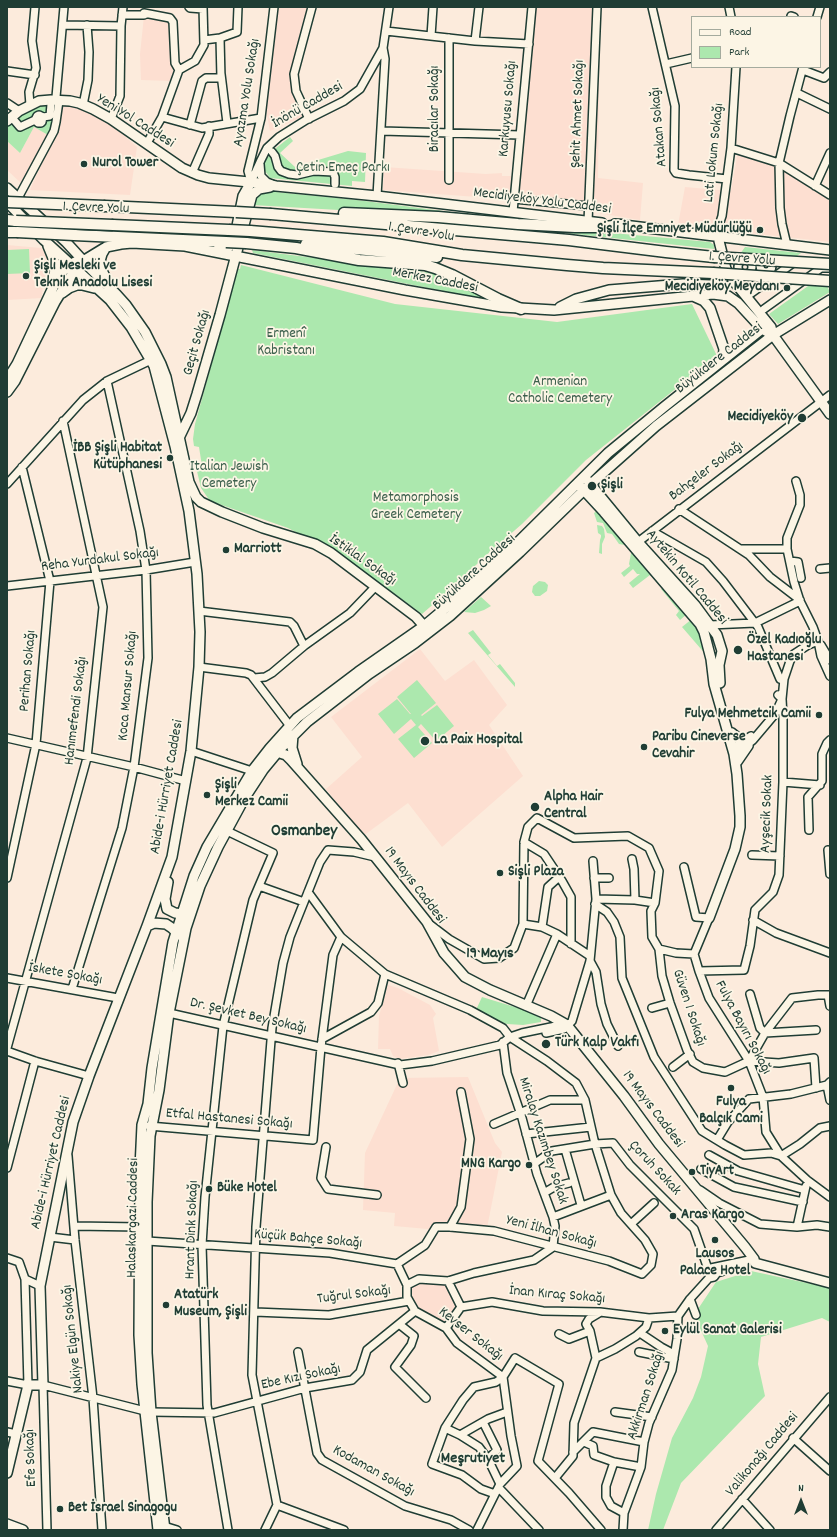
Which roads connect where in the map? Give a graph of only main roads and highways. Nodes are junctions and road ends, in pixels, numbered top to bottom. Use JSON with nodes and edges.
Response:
{"nodes":[{"id":1,"x":10,"y":121,"type":"edge"},
{"id":2,"x":228,"y":181,"type":"junction"},
{"id":3,"x":251,"y":182,"type":"junction"},
{"id":4,"x":7,"y":184,"type":"edge"},
{"id":5,"x":276,"y":186,"type":"junction"},
{"id":6,"x":12,"y":193,"type":"edge"},
{"id":7,"x":243,"y":196,"type":"junction"},
{"id":8,"x":9,"y":204,"type":"edge"},
{"id":9,"x":271,"y":214,"type":"junction"},
{"id":10,"x":11,"y":220,"type":"edge"},
{"id":11,"x":621,"y":225,"type":"junction"},
{"id":12,"x":12,"y":232,"type":"edge"},
{"id":13,"x":718,"y":237,"type":"junction"},
{"id":14,"x":44,"y":240,"type":"junction"},
{"id":15,"x":246,"y":242,"type":"junction"},
{"id":16,"x":106,"y":248,"type":"junction"},
{"id":17,"x":830,"y":250,"type":"edge"},
{"id":18,"x":214,"y":251,"type":"junction"},
{"id":19,"x":236,"y":256,"type":"junction"},
{"id":20,"x":63,"y":257,"type":"junction"},
{"id":21,"x":481,"y":257,"type":"junction"},
{"id":22,"x":82,"y":261,"type":"junction"},
{"id":23,"x":825,"y":266,"type":"edge"},
{"id":24,"x":73,"y":267,"type":"junction"},
{"id":25,"x":726,"y":269,"type":"junction"},
{"id":26,"x":830,"y":281,"type":"edge"},
{"id":27,"x":54,"y":285,"type":"junction"},
{"id":28,"x":97,"y":289,"type":"junction"},
{"id":29,"x":60,"y":295,"type":"junction"},
{"id":30,"x":117,"y":295,"type":"junction"},
{"id":31,"x":695,"y":296,"type":"junction"},
{"id":32,"x":830,"y":300,"type":"edge"},
{"id":33,"x":522,"y":309,"type":"junction"},
{"id":34,"x":554,"y":310,"type":"junction"},
{"id":35,"x":762,"y":329,"type":"junction"},
{"id":36,"x":773,"y":336,"type":"junction"},
{"id":37,"x":155,"y":359,"type":"junction"},
{"id":38,"x":723,"y":360,"type":"junction"},
{"id":39,"x":7,"y":380,"type":"edge"},
{"id":40,"x":7,"y":392,"type":"edge"},
{"id":41,"x":175,"y":412,"type":"junction"},
{"id":42,"x":191,"y":413,"type":"junction"},
{"id":43,"x":830,"y":414,"type":"edge"},
{"id":44,"x":180,"y":435,"type":"junction"},
{"id":45,"x":175,"y":446,"type":"junction"},
{"id":46,"x":580,"y":480,"type":"junction"},
{"id":47,"x":587,"y":487,"type":"junction"},
{"id":48,"x":210,"y":506,"type":"junction"},
{"id":49,"x":189,"y":511,"type":"junction"},
{"id":50,"x":424,"y":626,"type":"junction"},
{"id":51,"x":720,"y":642,"type":"junction"},
{"id":52,"x":415,"y":643,"type":"junction"},
{"id":53,"x":709,"y":650,"type":"junction"},
{"id":54,"x":715,"y":665,"type":"junction"},
{"id":55,"x":293,"y":735,"type":"junction"},
{"id":56,"x":277,"y":752,"type":"junction"},
{"id":57,"x":735,"y":753,"type":"junction"},
{"id":58,"x":301,"y":770,"type":"junction"},
{"id":59,"x":172,"y":857,"type":"junction"},
{"id":60,"x":192,"y":910,"type":"junction"},
{"id":61,"x":182,"y":914,"type":"junction"},
{"id":62,"x":709,"y":918,"type":"road end"},
{"id":63,"x":147,"y":926,"type":"junction"},
{"id":64,"x":176,"y":932,"type":"junction"},
{"id":65,"x":179,"y":958,"type":"junction"},
{"id":66,"x":147,"y":1126,"type":"junction"},
{"id":67,"x":754,"y":1261,"type":"junction"},
{"id":68,"x":830,"y":1277,"type":"edge"},
{"id":69,"x":830,"y":1283,"type":"edge"},
{"id":70,"x":148,"y":1411,"type":"junction"},
{"id":71,"x":12,"y":1433,"type":"edge"},
{"id":72,"x":7,"y":1473,"type":"edge"},
{"id":73,"x":7,"y":1524,"type":"edge"},
{"id":74,"x":162,"y":1529,"type":"edge"},
{"id":75,"x":23,"y":1530,"type":"edge"}],
"edges":[{"from":1,"to":2,"type":"main road","name":"Yeni Yol Caddesi"},
{"from":2,"to":3,"type":"main road","name":"Yeni Yol Caddesi"},
{"from":2,"to":7,"type":"main road"},
{"from":3,"to":5,"type":"main road","name":"Mecidiyeköy Yolu Caddesi"},
{"from":3,"to":7,"type":"main road"},
{"from":4,"to":6,"type":"main road","name":"Abide-i Hürriyet Caddesi"},
{"from":5,"to":11,"type":"main road","name":"Mecidiyeköy Yolu Caddesi"},
{"from":5,"to":19,"type":"main road","name":"Geçit Sokağı"},
{"from":6,"to":22,"type":"main road","name":"Abide-i Hürriyet Caddesi"},
{"from":7,"to":18,"type":"main road"},
{"from":8,"to":9,"type":"highway","name":"1. Çevre Yolu","bridge":true},
{"from":8,"to":14,"type":"main road","name":"Abide-i Hürriyet Caddesi"},
{"from":9,"to":11,"type":"highway"},
{"from":9,"to":23,"type":"highway","name":"1. Çevre Yolu","bridge":true},
{"from":10,"to":21,"type":"highway","name":"1. Çevre Yolu","bridge":true},
{"from":11,"to":13,"type":"main road","name":"Mecidiyeköy Yolu Caddesi"},
{"from":12,"to":15,"type":"highway","bridge":true},
{"from":13,"to":17,"type":"main road","name":"Mecidiyeköy Yolu Caddesi"},
{"from":13,"to":25,"type":"main road"},
{"from":14,"to":20,"type":"main road","name":"Abide-i Hürriyet Caddesi"},
{"from":14,"to":27,"type":"main road"},
{"from":15,"to":21,"type":"highway"},
{"from":15,"to":33,"type":"highway"},
{"from":16,"to":18,"type":"main road","name":"Merkez Caddesi"},
{"from":16,"to":22,"type":"main road","name":"Merkez Caddesi"},
{"from":16,"to":30,"type":"main road"},
{"from":18,"to":19,"type":"main road","name":"Merkez Caddesi"},
{"from":19,"to":33,"type":"main road","name":"Merkez Caddesi"},
{"from":19,"to":42,"type":"main road","name":"Geçit Sokağı"},
{"from":20,"to":22,"type":"main road"},
{"from":20,"to":24,"type":"main road","name":"Abide-i Hürriyet Caddesi"},
{"from":21,"to":26,"type":"highway","name":"1. Çevre Yolu","bridge":true},
{"from":22,"to":24,"type":"main road"},
{"from":22,"to":30,"type":"main road","name":"Abide-i Hürriyet Caddesi"},
{"from":24,"to":27,"type":"main road"},
{"from":24,"to":28,"type":"main road","name":"Abide-i Hürriyet Caddesi"},
{"from":24,"to":29,"type":"main road"},
{"from":25,"to":34,"type":"main road"},
{"from":25,"to":36,"type":"main road"},
{"from":27,"to":39,"type":"main road"},
{"from":28,"to":29,"type":"main road"},
{"from":28,"to":37,"type":"main road","name":"Abide-i Hürriyet Caddesi"},
{"from":29,"to":40,"type":"main road"},
{"from":30,"to":37,"type":"main road","name":"Abide-i Hürriyet Caddesi"},
{"from":31,"to":34,"type":"main road","name":"Merkez Caddesi"},
{"from":31,"to":35,"type":"main road","name":"Merkez Caddesi"},
{"from":31,"to":38,"type":"main road"},
{"from":32,"to":36,"type":"main road","name":"Büyükdere Caddesi"},
{"from":33,"to":34,"type":"main road","name":"Merkez Caddesi"},
{"from":35,"to":36,"type":"main road","name":"Merkez Caddesi"},
{"from":35,"to":38,"type":"main road","name":"Büyükdere Caddesi"},
{"from":36,"to":43,"type":"main road"},
{"from":36,"to":47,"type":"main road","name":"Büyükdere Caddesi"},
{"from":37,"to":41,"type":"main road","name":"Abide-i Hürriyet Caddesi"},
{"from":37,"to":45,"type":"main road","name":"Abide-i Hürriyet Caddesi"},
{"from":38,"to":46,"type":"main road","name":"Büyükdere Caddesi"},
{"from":41,"to":42,"type":"main road"},
{"from":41,"to":44,"type":"main road","name":"Abide-i Hürriyet Caddesi"},
{"from":42,"to":44,"type":"main road","name":"Geçit Sokağı"},
{"from":44,"to":45,"type":"main road","name":"Geçit Sokağı"},
{"from":44,"to":48,"type":"main road","name":"Abide-i Hürriyet Caddesi"},
{"from":45,"to":49,"type":"main road","name":"Abide-i Hürriyet Caddesi"},
{"from":46,"to":47,"type":"main road"},
{"from":46,"to":50,"type":"main road","name":"Büyükdere Caddesi"},
{"from":47,"to":51,"type":"main road","name":"Aytekin Kotil Caddesi"},
{"from":47,"to":52,"type":"main road","name":"Büyükdere Caddesi"},
{"from":47,"to":53,"type":"main road","name":"Aytekin Kotil Caddesi"},
{"from":48,"to":49,"type":"main road"},
{"from":48,"to":50,"type":"main road","name":"İstiklal Sokağı"},
{"from":49,"to":59,"type":"main road","name":"Abide-i Hürriyet Caddesi"},
{"from":50,"to":52,"type":"main road"},
{"from":50,"to":61,"type":"main road","name":"Büyükdere Caddesi"},
{"from":51,"to":53,"type":"main road"},
{"from":51,"to":54,"type":"main road","name":"Aytekin Kotil Caddesi"},
{"from":52,"to":55,"type":"main road","name":"Büyükdere Caddesi"},
{"from":53,"to":54,"type":"main road","name":"Aytekin Kotil Caddesi"},
{"from":54,"to":57,"type":"main road","name":"Aytekin Kotil Caddesi"},
{"from":54,"to":57,"type":"main road","name":"Aytekin Kotil Caddesi"},
{"from":55,"to":56,"type":"main road","name":"Büyükdere Caddesi"},
{"from":55,"to":58,"type":"main road","name":"19 Mayıs Caddesi"},
{"from":56,"to":58,"type":"main road","name":"19 Mayıs Caddesi"},
{"from":56,"to":60,"type":"main road","name":"Büyükdere Caddesi"},
{"from":57,"to":62,"type":"main road","name":"Aytekin Kotil Caddesi"},
{"from":58,"to":67,"type":"main road","name":"19 Mayıs Caddesi"},
{"from":59,"to":61,"type":"main road"},
{"from":59,"to":63,"type":"main road","name":"Abide-i Hürriyet Caddesi"},
{"from":60,"to":61,"type":"main road"},
{"from":60,"to":65,"type":"main road","name":"Halaskargazi Caddesi"},
{"from":61,"to":64,"type":"main road","name":"Halaskargazi Caddesi"},
{"from":63,"to":64,"type":"main road"},
{"from":63,"to":71,"type":"main road","name":"Abide-i Hürriyet Caddesi"},
{"from":64,"to":65,"type":"main road"},
{"from":64,"to":66,"type":"main road","name":"Halaskargazi Caddesi"},
{"from":65,"to":66,"type":"main road","name":"Halaskargazi Caddesi"},
{"from":66,"to":70,"type":"main road","name":"Halaskargazi Caddesi"},
{"from":66,"to":70,"type":"main road","name":"Halaskargazi Caddesi"},
{"from":67,"to":68,"type":"main road"},
{"from":67,"to":69,"type":"main road"},
{"from":70,"to":74,"type":"main road","name":"Halaskargazi Caddesi"},
{"from":71,"to":72,"type":"main road"},
{"from":73,"to":75,"type":"main road"}]}
